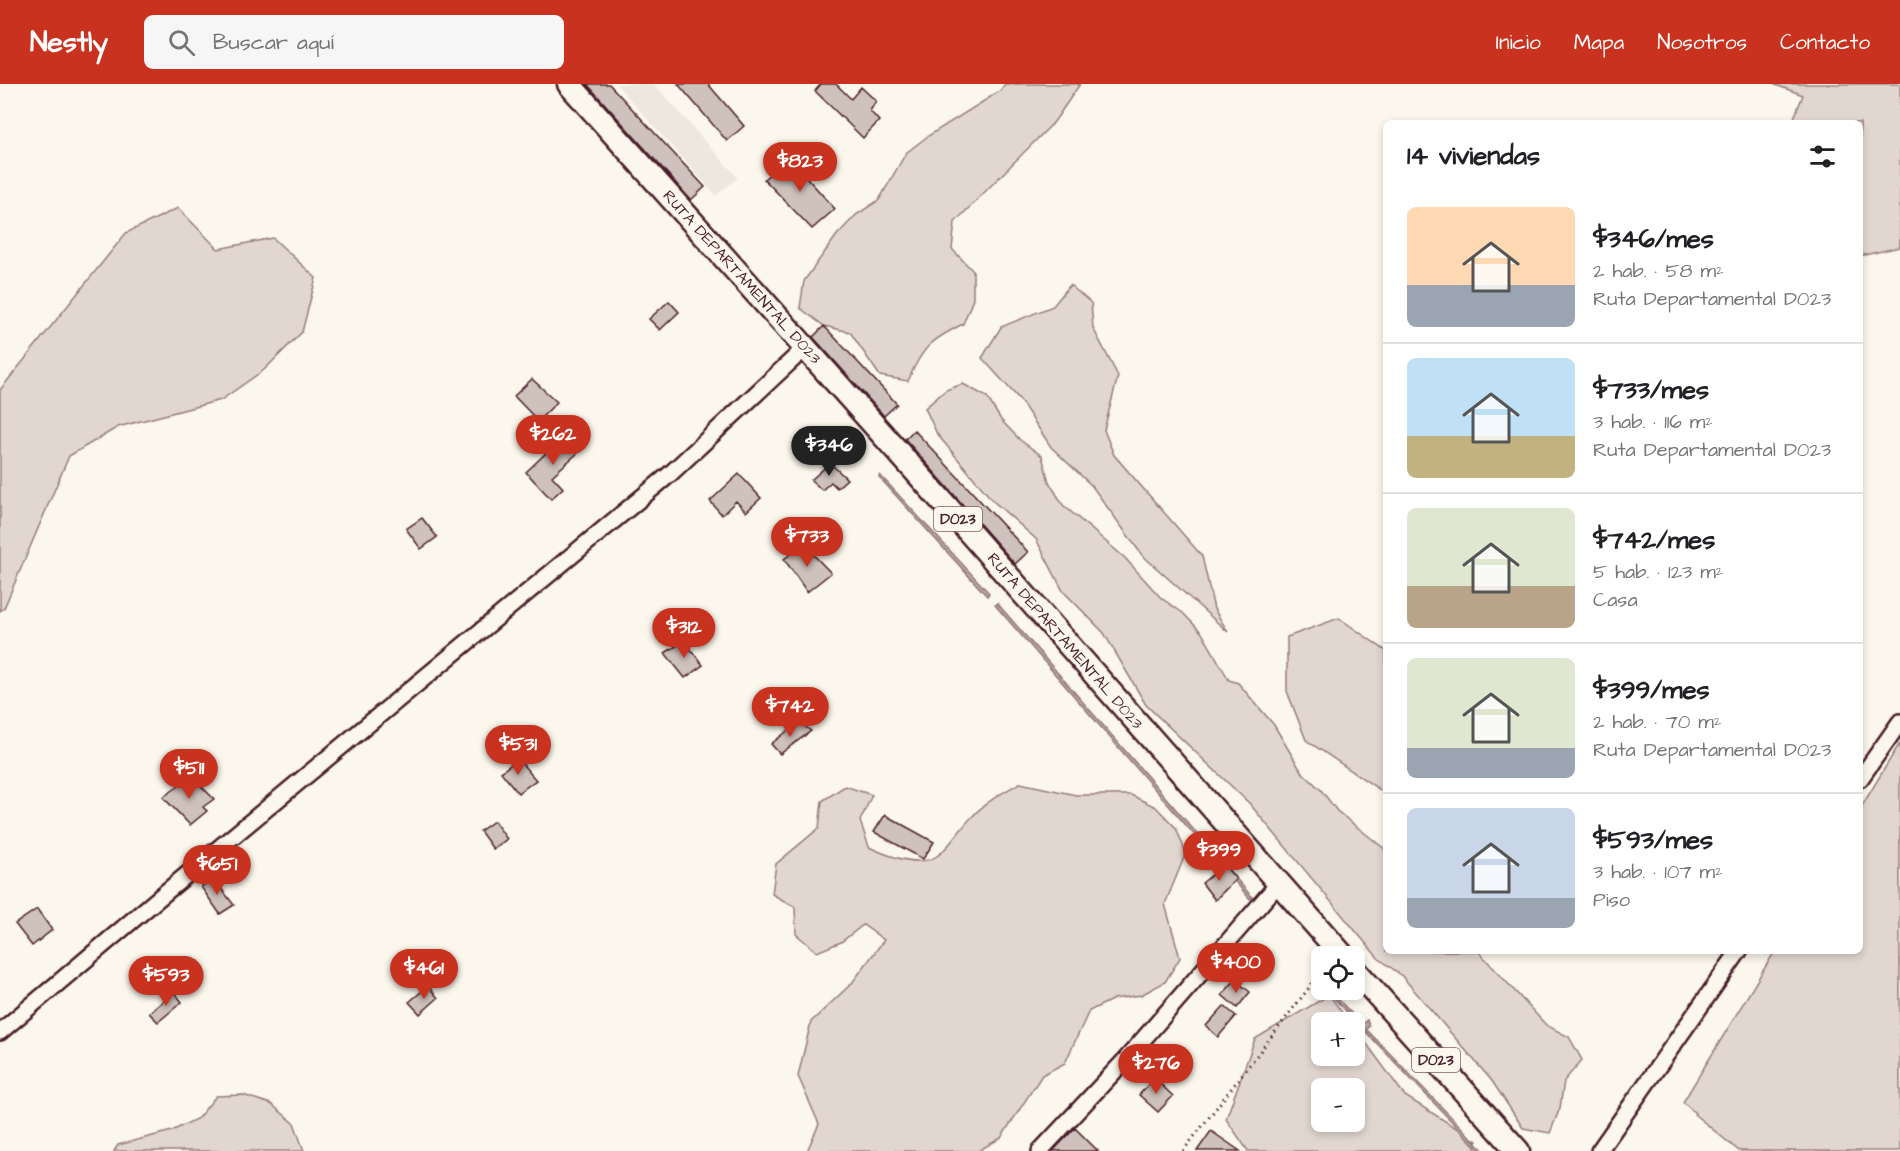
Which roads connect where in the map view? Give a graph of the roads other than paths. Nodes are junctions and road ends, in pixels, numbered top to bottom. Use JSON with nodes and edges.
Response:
{"nodes":[{"id":1,"x":569,"y":84,"type":"edge"},
{"id":2,"x":805,"y":348,"type":"junction"},
{"id":3,"x":1900,"y":722,"type":"edge"},
{"id":4,"x":1863,"y":775,"type":"edge"},
{"id":5,"x":1278,"y":884,"type":"junction"},
{"id":6,"x":1334,"y":946,"type":"edge"},
{"id":7,"x":1737,"y":954,"type":"edge"},
{"id":8,"x":1365,"y":981,"type":"edge"},
{"id":9,"x":0,"y":1032,"type":"edge"},
{"id":10,"x":1040,"y":1151,"type":"edge"},
{"id":11,"x":1518,"y":1151,"type":"edge"},
{"id":12,"x":1599,"y":1151,"type":"edge"}],
"edges":[{"from":1,"to":2,"type":"main road","name":"RUTA DEPARTAMENTAL D023","number":"D023"},
{"from":2,"to":5,"type":"main road","name":"RUTA DEPARTAMENTAL D023","number":"D023"},
{"from":2,"to":9,"type":"street"},
{"from":3,"to":4,"type":"street"},
{"from":5,"to":6,"type":"main road","name":"RUTA DEPARTAMENTAL D023","number":"D023"},
{"from":5,"to":10,"type":"street"},
{"from":7,"to":12,"type":"street"},
{"from":8,"to":11,"type":"main road","number":"D023"}]}
